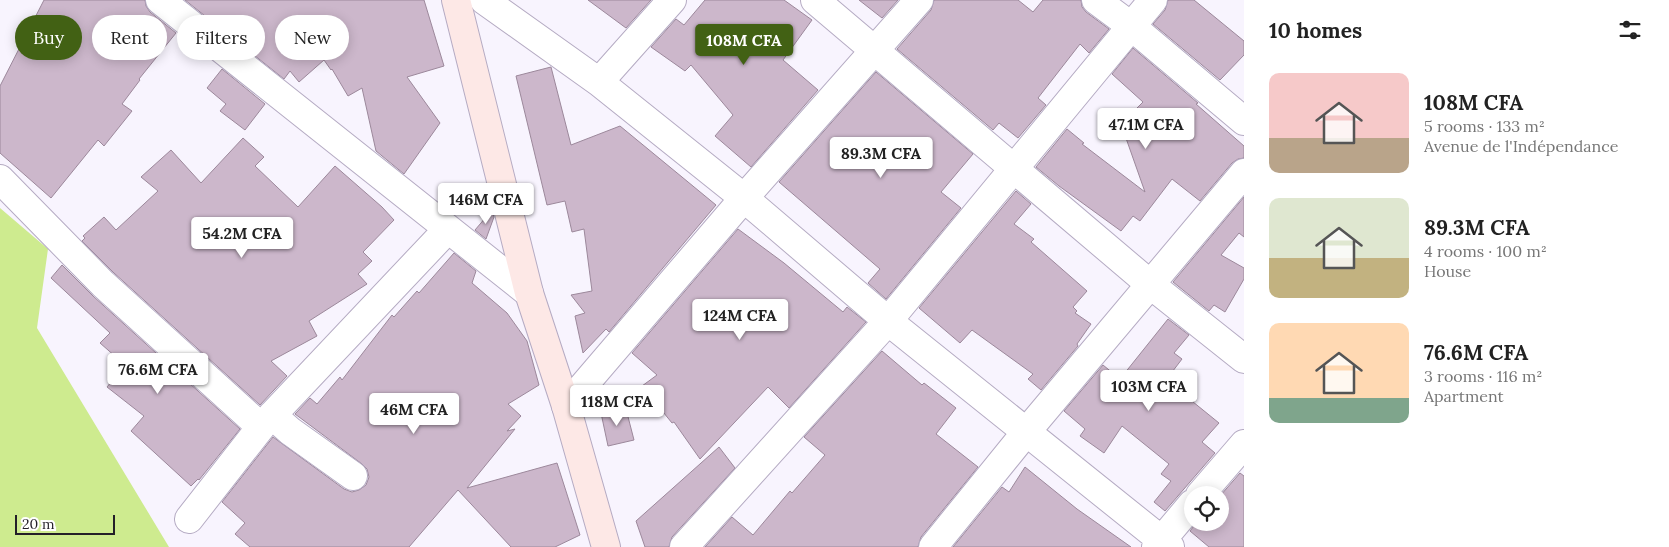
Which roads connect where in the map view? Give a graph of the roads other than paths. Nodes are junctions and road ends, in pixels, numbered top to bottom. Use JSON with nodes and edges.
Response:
{"nodes":[{"id":1,"x":160,"y":0,"type":"edge"},
{"id":2,"x":456,"y":0,"type":"edge"},
{"id":3,"x":484,"y":0,"type":"edge"},
{"id":4,"x":672,"y":0,"type":"edge"},
{"id":5,"x":815,"y":0,"type":"edge"},
{"id":6,"x":919,"y":0,"type":"edge"},
{"id":7,"x":1096,"y":0,"type":"edge"},
{"id":8,"x":1153,"y":0,"type":"edge"},
{"id":9,"x":1131,"y":26,"type":"junction"},
{"id":10,"x":876,"y":50,"type":"junction"},
{"id":11,"x":599,"y":82,"type":"junction"},
{"id":12,"x":1244,"y":122,"type":"edge"},
{"id":13,"x":1015,"y":168,"type":"junction"},
{"id":14,"x":1244,"y":173,"type":"edge"},
{"id":15,"x":0,"y":179,"type":"edge"},
{"id":16,"x":744,"y":198,"type":"junction"},
{"id":17,"x":447,"y":230,"type":"junction"},
{"id":18,"x":1152,"y":284,"type":"junction"},
{"id":19,"x":529,"y":293,"type":"junction"},
{"id":20,"x":888,"y":321,"type":"junction"},
{"id":21,"x":1244,"y":359,"type":"edge"},
{"id":22,"x":566,"y":406,"type":"junction"},
{"id":23,"x":266,"y":421,"type":"junction"},
{"id":24,"x":1027,"y":431,"type":"junction"},
{"id":25,"x":1244,"y":444,"type":"edge"},
{"id":26,"x":353,"y":476,"type":"dead end"},
{"id":27,"x":1208,"y":486,"type":"edge"},
{"id":28,"x":1184,"y":515,"type":"edge"},
{"id":29,"x":189,"y":519,"type":"dead end"},
{"id":30,"x":1162,"y":545,"type":"edge"},
{"id":31,"x":606,"y":547,"type":"edge"},
{"id":32,"x":684,"y":547,"type":"edge"},
{"id":33,"x":933,"y":547,"type":"edge"}],
"edges":[{"from":1,"to":17,"type":"street"},
{"from":2,"to":19,"type":"main road"},
{"from":3,"to":11,"type":"street"},
{"from":4,"to":11,"type":"street"},
{"from":5,"to":10,"type":"street"},
{"from":6,"to":10,"type":"street"},
{"from":7,"to":9,"type":"street"},
{"from":8,"to":9,"type":"street"},
{"from":9,"to":12,"type":"street"},
{"from":9,"to":13,"type":"street"},
{"from":10,"to":13,"type":"street"},
{"from":10,"to":16,"type":"street"},
{"from":11,"to":16,"type":"street"},
{"from":13,"to":18,"type":"street"},
{"from":13,"to":20,"type":"street"},
{"from":14,"to":18,"type":"street"},
{"from":15,"to":23,"type":"street"},
{"from":16,"to":20,"type":"street"},
{"from":16,"to":22,"type":"street"},
{"from":17,"to":19,"type":"street"},
{"from":17,"to":23,"type":"street"},
{"from":18,"to":21,"type":"street"},
{"from":18,"to":24,"type":"street"},
{"from":19,"to":22,"type":"main road"},
{"from":20,"to":24,"type":"street"},
{"from":20,"to":32,"type":"street"},
{"from":22,"to":31,"type":"main road"},
{"from":23,"to":26,"type":"street"},
{"from":23,"to":29,"type":"street"},
{"from":24,"to":30,"type":"street"},
{"from":24,"to":33,"type":"street"},
{"from":25,"to":27,"type":"street"},
{"from":28,"to":30,"type":"street"}]}
